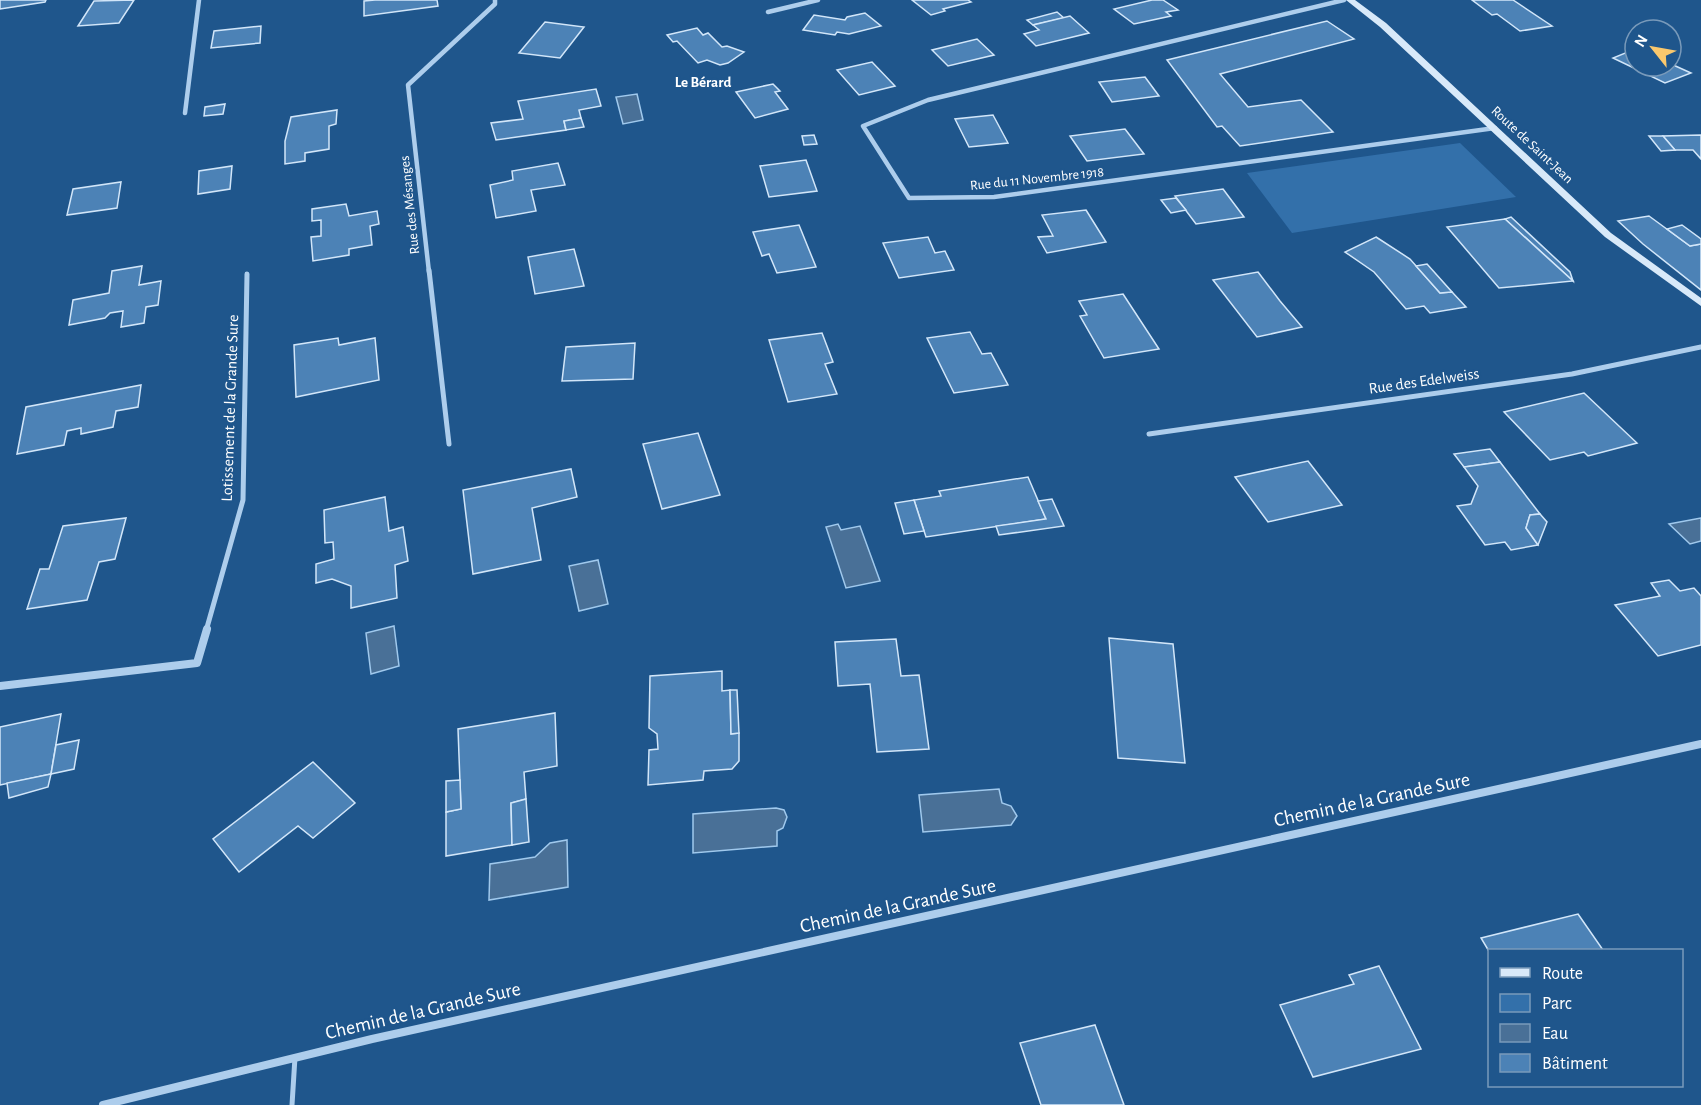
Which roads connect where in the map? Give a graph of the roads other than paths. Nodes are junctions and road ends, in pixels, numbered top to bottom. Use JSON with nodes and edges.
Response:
{"nodes":[{"id":1,"x":199,"y":0,"type":"edge"},
{"id":2,"x":495,"y":0,"type":"edge"},
{"id":3,"x":818,"y":0,"type":"edge"},
{"id":4,"x":1344,"y":0,"type":"edge"},
{"id":5,"x":1350,"y":0,"type":"edge"},
{"id":6,"x":768,"y":12,"type":"dead end"},
{"id":7,"x":185,"y":113,"type":"dead end"},
{"id":8,"x":1495,"y":128,"type":"junction"},
{"id":9,"x":247,"y":274,"type":"dead end"},
{"id":10,"x":1701,"y":303,"type":"edge"},
{"id":11,"x":1701,"y":347,"type":"edge"},
{"id":12,"x":1149,"y":434,"type":"dead end"},
{"id":13,"x":449,"y":444,"type":"dead end"},
{"id":14,"x":0,"y":686,"type":"edge"},
{"id":15,"x":1701,"y":744,"type":"edge"},
{"id":16,"x":296,"y":1057,"type":"junction"},
{"id":17,"x":103,"y":1105,"type":"edge"},
{"id":18,"x":292,"y":1105,"type":"edge"}],
"edges":[{"from":1,"to":7,"type":"street"},
{"from":2,"to":13,"type":"street","name":"Rue des Mésanges"},
{"from":3,"to":6,"type":"street"},
{"from":4,"to":8,"type":"street","name":"Rue du 11 Novembre 1918"},
{"from":5,"to":8,"type":"main road","name":"Route de Saint-Jean"},
{"from":8,"to":10,"type":"main road","name":"Route de Saint-Jean"},
{"from":9,"to":14,"type":"street","name":"Lotissement de la Grande Sure"},
{"from":11,"to":12,"type":"street","name":"Rue des Edelweiss"},
{"from":15,"to":16,"type":"street","name":"Chemin de la Grande Sure"},
{"from":16,"to":17,"type":"street","name":"Chemin de la Grande Sure"},
{"from":16,"to":18,"type":"lane"}]}
